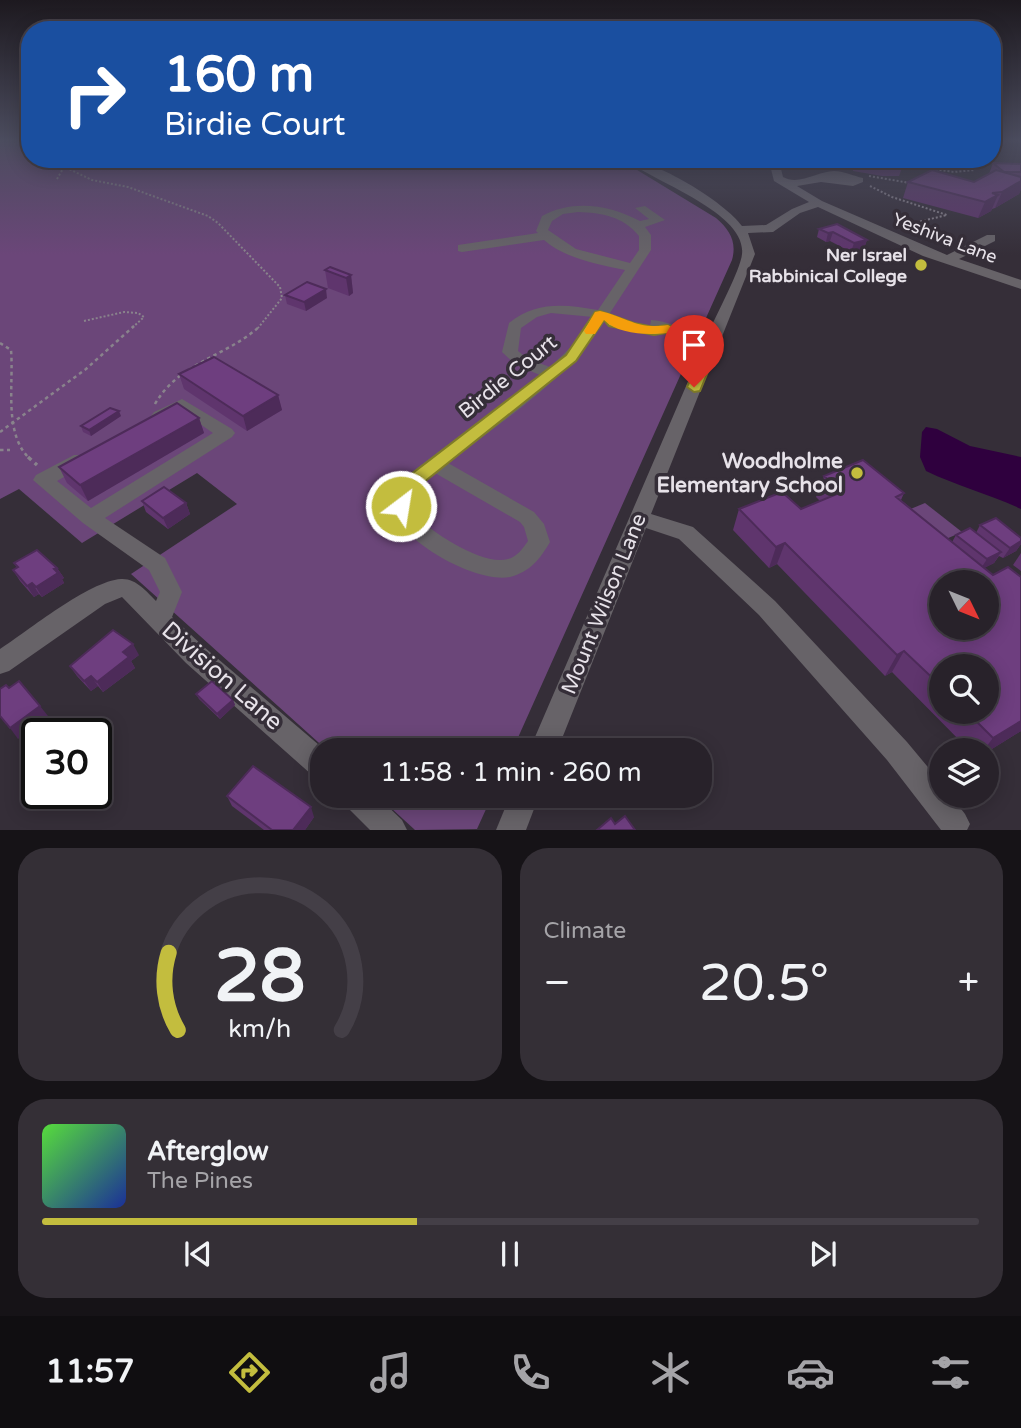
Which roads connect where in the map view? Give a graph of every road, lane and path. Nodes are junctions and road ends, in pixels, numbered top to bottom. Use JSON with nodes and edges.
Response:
{"nodes":[{"id":1,"x":87,"y":178,"type":"edge"},
{"id":2,"x":662,"y":178,"type":"edge"},
{"id":3,"x":779,"y":178,"type":"edge"},
{"id":4,"x":878,"y":178,"type":"edge"},
{"id":5,"x":821,"y":179,"type":"dead end"},
{"id":6,"x":863,"y":183,"type":"dead end"},
{"id":7,"x":784,"y":184,"type":"junction"},
{"id":8,"x":916,"y":184,"type":"edge"},
{"id":9,"x":818,"y":203,"type":"junction"},
{"id":10,"x":641,"y":208,"type":"dead end"},
{"id":11,"x":638,"y":225,"type":"junction"},
{"id":12,"x":901,"y":226,"type":"dead end"},
{"id":13,"x":742,"y":230,"type":"junction"},
{"id":14,"x":545,"y":236,"type":"junction"},
{"id":15,"x":991,"y":238,"type":"dead end"},
{"id":16,"x":462,"y":248,"type":"dead end"},
{"id":17,"x":948,"y":260,"type":"junction"},
{"id":18,"x":632,"y":267,"type":"junction"},
{"id":19,"x":1021,"y":284,"type":"edge"},
{"id":20,"x":604,"y":316,"type":"junction"},
{"id":21,"x":84,"y":321,"type":"dead end"},
{"id":22,"x":715,"y":340,"type":"junction"},
{"id":23,"x":0,"y":343,"type":"edge"},
{"id":24,"x":552,"y":374,"type":"junction"},
{"id":25,"x":5,"y":400,"type":"dead end"},
{"id":26,"x":4,"y":419,"type":"dead end"},
{"id":27,"x":148,"y":423,"type":"joint"},
{"id":28,"x":4,"y":429,"type":"junction"},
{"id":29,"x":0,"y":432,"type":"edge"},
{"id":30,"x":4,"y":437,"type":"dead end"},
{"id":31,"x":7,"y":444,"type":"dead end"},
{"id":32,"x":102,"y":448,"type":"edge"},
{"id":33,"x":0,"y":450,"type":"edge"},
{"id":34,"x":826,"y":453,"type":"dead end"},
{"id":35,"x":21,"y":458,"type":"dead end"},
{"id":36,"x":434,"y":464,"type":"junction"},
{"id":37,"x":846,"y":471,"type":"edge"},
{"id":38,"x":56,"y":473,"type":"junction"},
{"id":39,"x":90,"y":518,"type":"junction"},
{"id":40,"x":639,"y":518,"type":"junction"},
{"id":41,"x":157,"y":618,"type":"junction"},
{"id":42,"x":0,"y":663,"type":"edge"},
{"id":43,"x":548,"y":738,"type":"edge"},
{"id":44,"x":310,"y":755,"type":"edge"},
{"id":45,"x":369,"y":808,"type":"edge"},
{"id":46,"x":520,"y":808,"type":"edge"},
{"id":47,"x":955,"y":824,"type":"dead end"},
{"id":48,"x":392,"y":830,"type":"edge"},
{"id":49,"x":511,"y":830,"type":"edge"}],
"edges":[{"from":1,"to":27,"type":"path"},
{"from":2,"to":13,"type":"street"},
{"from":3,"to":7,"type":"street"},
{"from":4,"to":8,"type":"path"},
{"from":5,"to":7,"type":"street"},
{"from":6,"to":12,"type":"path"},
{"from":7,"to":9,"type":"street","name":"Yeshiva Lane"},
{"from":9,"to":13,"type":"street"},
{"from":9,"to":17,"type":"street","name":"Yeshiva Lane"},
{"from":10,"to":11,"type":"street"},
{"from":11,"to":14,"type":"street"},
{"from":11,"to":18,"type":"street","name":"Birdie Court"},
{"from":13,"to":22,"type":"street","name":"Mount Wilson Lane"},
{"from":14,"to":16,"type":"street"},
{"from":14,"to":18,"type":"street"},
{"from":15,"to":17,"type":"street"},
{"from":17,"to":19,"type":"street","name":"Yeshiva Lane"},
{"from":18,"to":20,"type":"street","name":"Birdie Court"},
{"from":20,"to":22,"type":"street"},
{"from":20,"to":24,"type":"street","name":"Birdie Court"},
{"from":20,"to":24,"type":"street"},
{"from":21,"to":28,"type":"path"},
{"from":22,"to":40,"type":"street","name":"Mount Wilson Lane"},
{"from":23,"to":25,"type":"path"},
{"from":24,"to":36,"type":"street","name":"Birdie Court"},
{"from":26,"to":28,"type":"path"},
{"from":27,"to":39,"type":"street"},
{"from":28,"to":29,"type":"path"},
{"from":28,"to":30,"type":"path"},
{"from":31,"to":33,"type":"path"},
{"from":32,"to":38,"type":"street"},
{"from":34,"to":37,"type":"path"},
{"from":35,"to":38,"type":"path"},
{"from":36,"to":36,"type":"street","name":"Birdie Court"},
{"from":38,"to":39,"type":"street"},
{"from":39,"to":41,"type":"street"},
{"from":40,"to":43,"type":"street","name":"Mount Wilson Lane"},
{"from":40,"to":47,"type":"street"},
{"from":41,"to":42,"type":"street","name":"Division Lane"},
{"from":41,"to":44,"type":"street","name":"Division Lane"},
{"from":45,"to":48,"type":"street"},
{"from":46,"to":49,"type":"street"}]}
